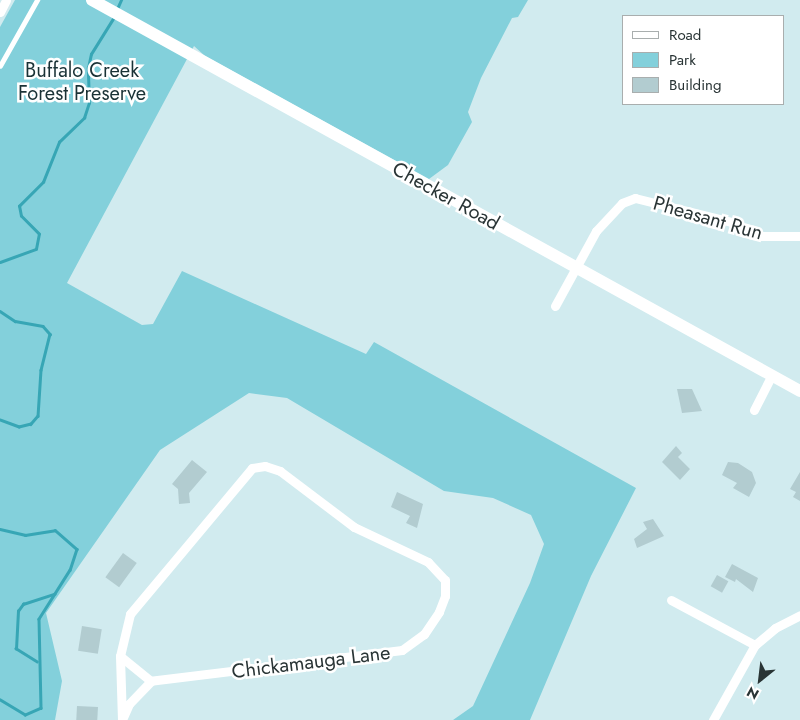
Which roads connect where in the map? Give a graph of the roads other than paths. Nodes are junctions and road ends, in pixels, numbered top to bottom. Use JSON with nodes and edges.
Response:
{"nodes":[{"id":1,"x":6,"y":0,"type":"edge"},
{"id":2,"x":37,"y":0,"type":"edge"},
{"id":3,"x":92,"y":0,"type":"edge"},
{"id":4,"x":0,"y":12,"type":"edge"},
{"id":5,"x":0,"y":66,"type":"edge"},
{"id":6,"x":800,"y":236,"type":"edge"},
{"id":7,"x":576,"y":268,"type":"junction"},
{"id":8,"x":555,"y":306,"type":"dead end"},
{"id":9,"x":772,"y":375,"type":"junction"},
{"id":10,"x":800,"y":391,"type":"edge"},
{"id":11,"x":754,"y":410,"type":"dead end"},
{"id":12,"x":671,"y":600,"type":"dead end"},
{"id":13,"x":800,"y":615,"type":"edge"},
{"id":14,"x":755,"y":645,"type":"junction"},
{"id":15,"x":120,"y":656,"type":"junction"},
{"id":16,"x":151,"y":681,"type":"junction"},
{"id":17,"x":122,"y":720,"type":"edge"},
{"id":18,"x":713,"y":720,"type":"edge"}],
"edges":[{"from":1,"to":4,"type":"street"},
{"from":2,"to":5,"type":"lane"},
{"from":3,"to":7,"type":"street","name":"Checker Road"},
{"from":6,"to":7,"type":"street","name":"Pheasant Run"},
{"from":7,"to":8,"type":"street","name":"Pheasant Run"},
{"from":7,"to":9,"type":"street","name":"Checker Road"},
{"from":9,"to":10,"type":"street","name":"Checker Road"},
{"from":9,"to":11,"type":"street"},
{"from":12,"to":14,"type":"street"},
{"from":13,"to":14,"type":"street"},
{"from":14,"to":18,"type":"street"},
{"from":15,"to":16,"type":"street"},
{"from":15,"to":16,"type":"street","name":"Chickamauga Lane"},
{"from":15,"to":17,"type":"street","name":"Chickamauga Lane"},
{"from":16,"to":17,"type":"street","name":"Chickamauga Lane"}]}
